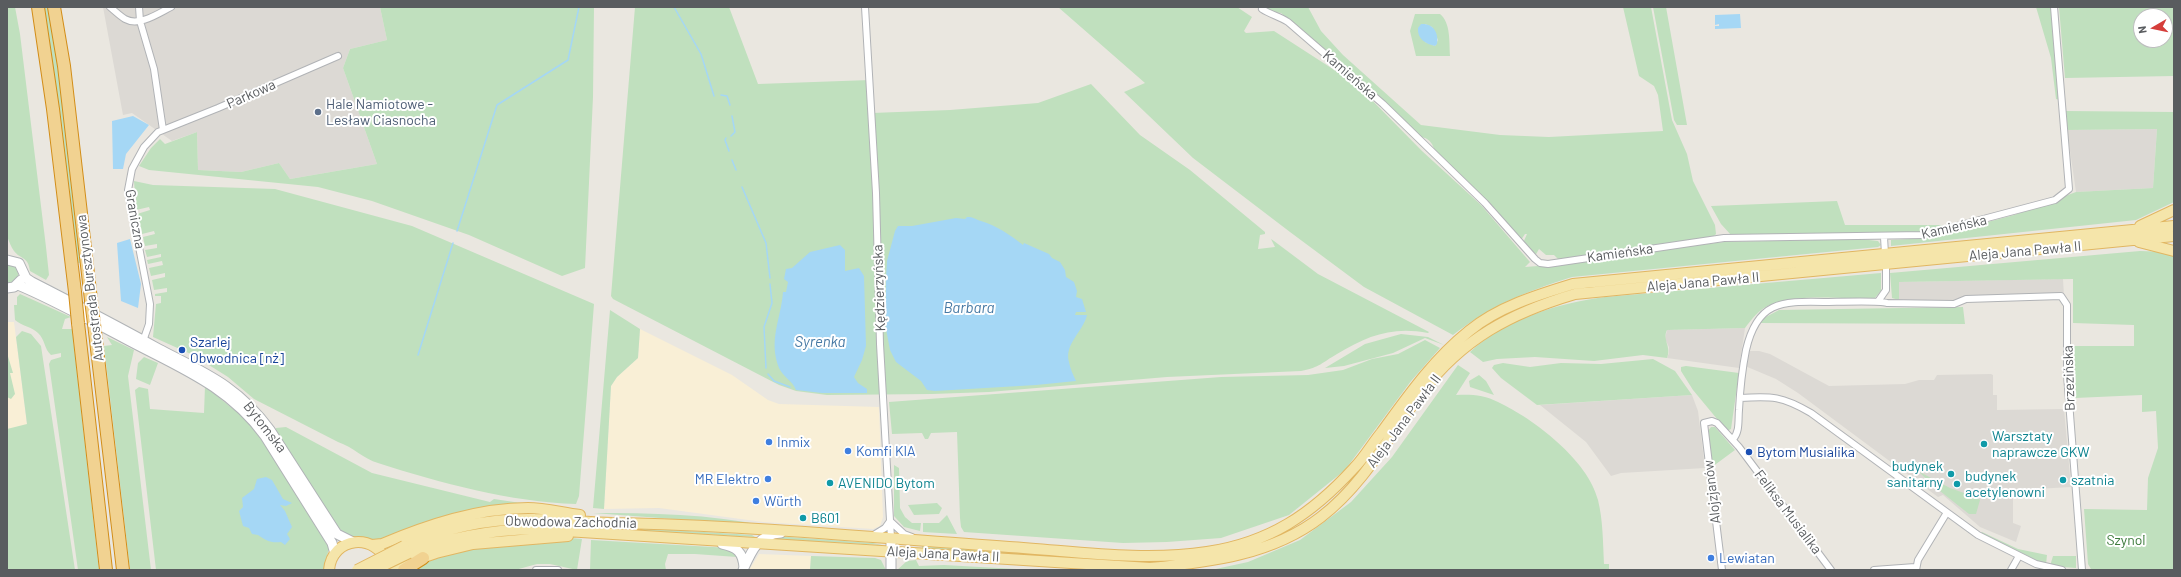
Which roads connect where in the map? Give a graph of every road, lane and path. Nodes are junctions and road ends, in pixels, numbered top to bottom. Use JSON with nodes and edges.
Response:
{"nodes":[{"id":1,"x":38,"y":7,"type":"edge"},
{"id":2,"x":54,"y":7,"type":"edge"},
{"id":3,"x":110,"y":7,"type":"edge"},
{"id":4,"x":139,"y":7,"type":"edge"},
{"id":5,"x":171,"y":7,"type":"edge"},
{"id":6,"x":865,"y":7,"type":"edge"},
{"id":7,"x":2054,"y":7,"type":"edge"},
{"id":8,"x":1262,"y":10,"type":"dead end"},
{"id":9,"x":140,"y":21,"type":"junction"},
{"id":10,"x":338,"y":56,"type":"dead end"},
{"id":11,"x":163,"y":130,"type":"junction"},
{"id":12,"x":2174,"y":210,"type":"edge"},
{"id":13,"x":2174,"y":226,"type":"edge"},
{"id":14,"x":2131,"y":235,"type":"junction"},
{"id":15,"x":2174,"y":236,"type":"edge"},
{"id":16,"x":1884,"y":237,"type":"junction"},
{"id":17,"x":2174,"y":251,"type":"edge"},
{"id":18,"x":1885,"y":254,"type":"junction"},
{"id":19,"x":7,"y":260,"type":"edge"},
{"id":20,"x":1886,"y":264,"type":"junction"},
{"id":21,"x":23,"y":271,"type":"junction"},
{"id":22,"x":18,"y":285,"type":"junction"},
{"id":23,"x":7,"y":288,"type":"edge"},
{"id":24,"x":1879,"y":300,"type":"junction"},
{"id":25,"x":142,"y":344,"type":"junction"},
{"id":26,"x":1740,"y":398,"type":"junction"},
{"id":27,"x":1712,"y":421,"type":"joint"},
{"id":28,"x":1733,"y":439,"type":"junction"},
{"id":29,"x":1946,"y":514,"type":"junction"},
{"id":30,"x":890,"y":521,"type":"junction"},
{"id":31,"x":648,"y":523,"type":"junction"},
{"id":32,"x":794,"y":532,"type":"junction"},
{"id":33,"x":600,"y":534,"type":"junction"},
{"id":34,"x":870,"y":537,"type":"junction"},
{"id":35,"x":891,"y":538,"type":"junction"},
{"id":36,"x":706,"y":540,"type":"junction"},
{"id":37,"x":917,"y":540,"type":"junction"},
{"id":38,"x":353,"y":542,"type":"junction"},
{"id":39,"x":758,"y":542,"type":"junction"},
{"id":40,"x":372,"y":545,"type":"junction"},
{"id":41,"x":407,"y":549,"type":"junction"},
{"id":42,"x":890,"y":552,"type":"junction"},
{"id":43,"x":912,"y":552,"type":"junction"},
{"id":44,"x":335,"y":554,"type":"junction"},
{"id":45,"x":2019,"y":556,"type":"junction"},
{"id":46,"x":423,"y":558,"type":"junction"},
{"id":47,"x":1915,"y":568,"type":"edge"},
{"id":48,"x":329,"y":569,"type":"edge"},
{"id":49,"x":744,"y":569,"type":"edge"},
{"id":50,"x":106,"y":570,"type":"edge"},
{"id":51,"x":124,"y":570,"type":"edge"},
{"id":52,"x":357,"y":570,"type":"edge"},
{"id":53,"x":374,"y":570,"type":"edge"},
{"id":54,"x":389,"y":570,"type":"edge"},
{"id":55,"x":394,"y":570,"type":"edge"},
{"id":56,"x":404,"y":570,"type":"edge"},
{"id":57,"x":536,"y":570,"type":"edge"},
{"id":58,"x":558,"y":570,"type":"edge"},
{"id":59,"x":891,"y":570,"type":"edge"},
{"id":60,"x":1722,"y":570,"type":"edge"},
{"id":61,"x":1831,"y":570,"type":"edge"},
{"id":62,"x":1874,"y":570,"type":"edge"},
{"id":63,"x":2011,"y":570,"type":"edge"},
{"id":64,"x":2062,"y":570,"type":"edge"},
{"id":65,"x":2082,"y":570,"type":"edge"}],
"edges":[{"from":1,"to":50,"type":"highway","name":"Autostrada Bursztynowa","bridge":true},
{"from":2,"to":51,"type":"highway","name":"Autostrada Bursztynowa","bridge":true},
{"from":3,"to":9,"type":"street"},
{"from":4,"to":9,"type":"street"},
{"from":5,"to":9,"type":"street"},
{"from":6,"to":30,"type":"street","name":"Kędzierzyńska"},
{"from":7,"to":16,"type":"street","name":"Kamieńska"},
{"from":8,"to":16,"type":"street","name":"Kamieńska"},
{"from":9,"to":11,"type":"street"},
{"from":10,"to":11,"type":"street","name":"Parkowa"},
{"from":11,"to":25,"type":"street","name":"Graniczna"},
{"from":12,"to":14,"type":"main road"},
{"from":13,"to":14,"type":"main road","name":"Aleja Jana Pawła II"},
{"from":14,"to":15,"type":"main road","name":"Aleja Jana Pawła II"},
{"from":14,"to":17,"type":"main road"},
{"from":14,"to":18,"type":"main road","name":"Aleja Jana Pawła II"},
{"from":14,"to":20,"type":"main road","name":"Aleja Jana Pawła II"},
{"from":16,"to":18,"type":"street"},
{"from":18,"to":37,"type":"main road","name":"Aleja Jana Pawła II"},
{"from":19,"to":21,"type":"street","name":"Bytomska"},
{"from":20,"to":24,"type":"street"},
{"from":20,"to":43,"type":"main road","name":"Aleja Jana Pawła II"},
{"from":21,"to":22,"type":"street"},
{"from":21,"to":25,"type":"street","name":"Bytomska"},
{"from":22,"to":23,"type":"street"},
{"from":22,"to":25,"type":"street","name":"Bytomska"},
{"from":24,"to":26,"type":"street"},
{"from":24,"to":65,"type":"street","name":"Brzezińska"},
{"from":25,"to":38,"type":"street","name":"Bytomska"},
{"from":25,"to":44,"type":"street","name":"Bytomska"},
{"from":26,"to":28,"type":"street"},
{"from":26,"to":29,"type":"street"},
{"from":27,"to":28,"type":"street","name":"Feliksa Musialika"},
{"from":27,"to":60,"type":"street","name":"Alojzjanów"},
{"from":28,"to":61,"type":"street","name":"Feliksa Musialika"},
{"from":29,"to":45,"type":"street"},
{"from":29,"to":47,"type":"street"},
{"from":30,"to":34,"type":"street"},
{"from":30,"to":35,"type":"street","name":"Kędzierzyńska"},
{"from":30,"to":37,"type":"street"},
{"from":31,"to":32,"type":"main road","name":"Obwodowa Zachodnia"},
{"from":31,"to":40,"type":"main road"},
{"from":31,"to":41,"type":"main road","name":"Obwodowa Zachodnia"},
{"from":32,"to":34,"type":"main road","name":"Aleja Jana Pawła II"},
{"from":32,"to":39,"type":"street"},
{"from":33,"to":36,"type":"main road","name":"Obwodowa Zachodnia"},
{"from":33,"to":41,"type":"main road","name":"Obwodowa Zachodnia"},
{"from":33,"to":46,"type":"main road"},
{"from":34,"to":35,"type":"main road","name":"Aleja Jana Pawła II"},
{"from":35,"to":37,"type":"main road","name":"Aleja Jana Pawła II"},
{"from":35,"to":42,"type":"street","name":"Kędzierzyńska"},
{"from":36,"to":39,"type":"main road","name":"Obwodowa Zachodnia"},
{"from":36,"to":49,"type":"street"},
{"from":38,"to":40,"type":"main road"},
{"from":38,"to":44,"type":"main road"},
{"from":39,"to":42,"type":"main road","name":"Aleja Jana Pawła II"},
{"from":39,"to":49,"type":"street"},
{"from":40,"to":54,"type":"main road"},
{"from":41,"to":52,"type":"main road","name":"Obwodowa Zachodnia","bridge":true},
{"from":41,"to":53,"type":"main road","name":"Obwodowa Zachodnia","bridge":true},
{"from":42,"to":43,"type":"main road","name":"Aleja Jana Pawła II"},
{"from":42,"to":59,"type":"street","name":"Kędzierzyńska"},
{"from":43,"to":59,"type":"street"},
{"from":44,"to":48,"type":"main road"},
{"from":45,"to":63,"type":"street"},
{"from":45,"to":64,"type":"street"},
{"from":46,"to":55,"type":"main road"},
{"from":46,"to":56,"type":"highway"},
{"from":47,"to":62,"type":"street"},
{"from":57,"to":58,"type":"street"}]}
